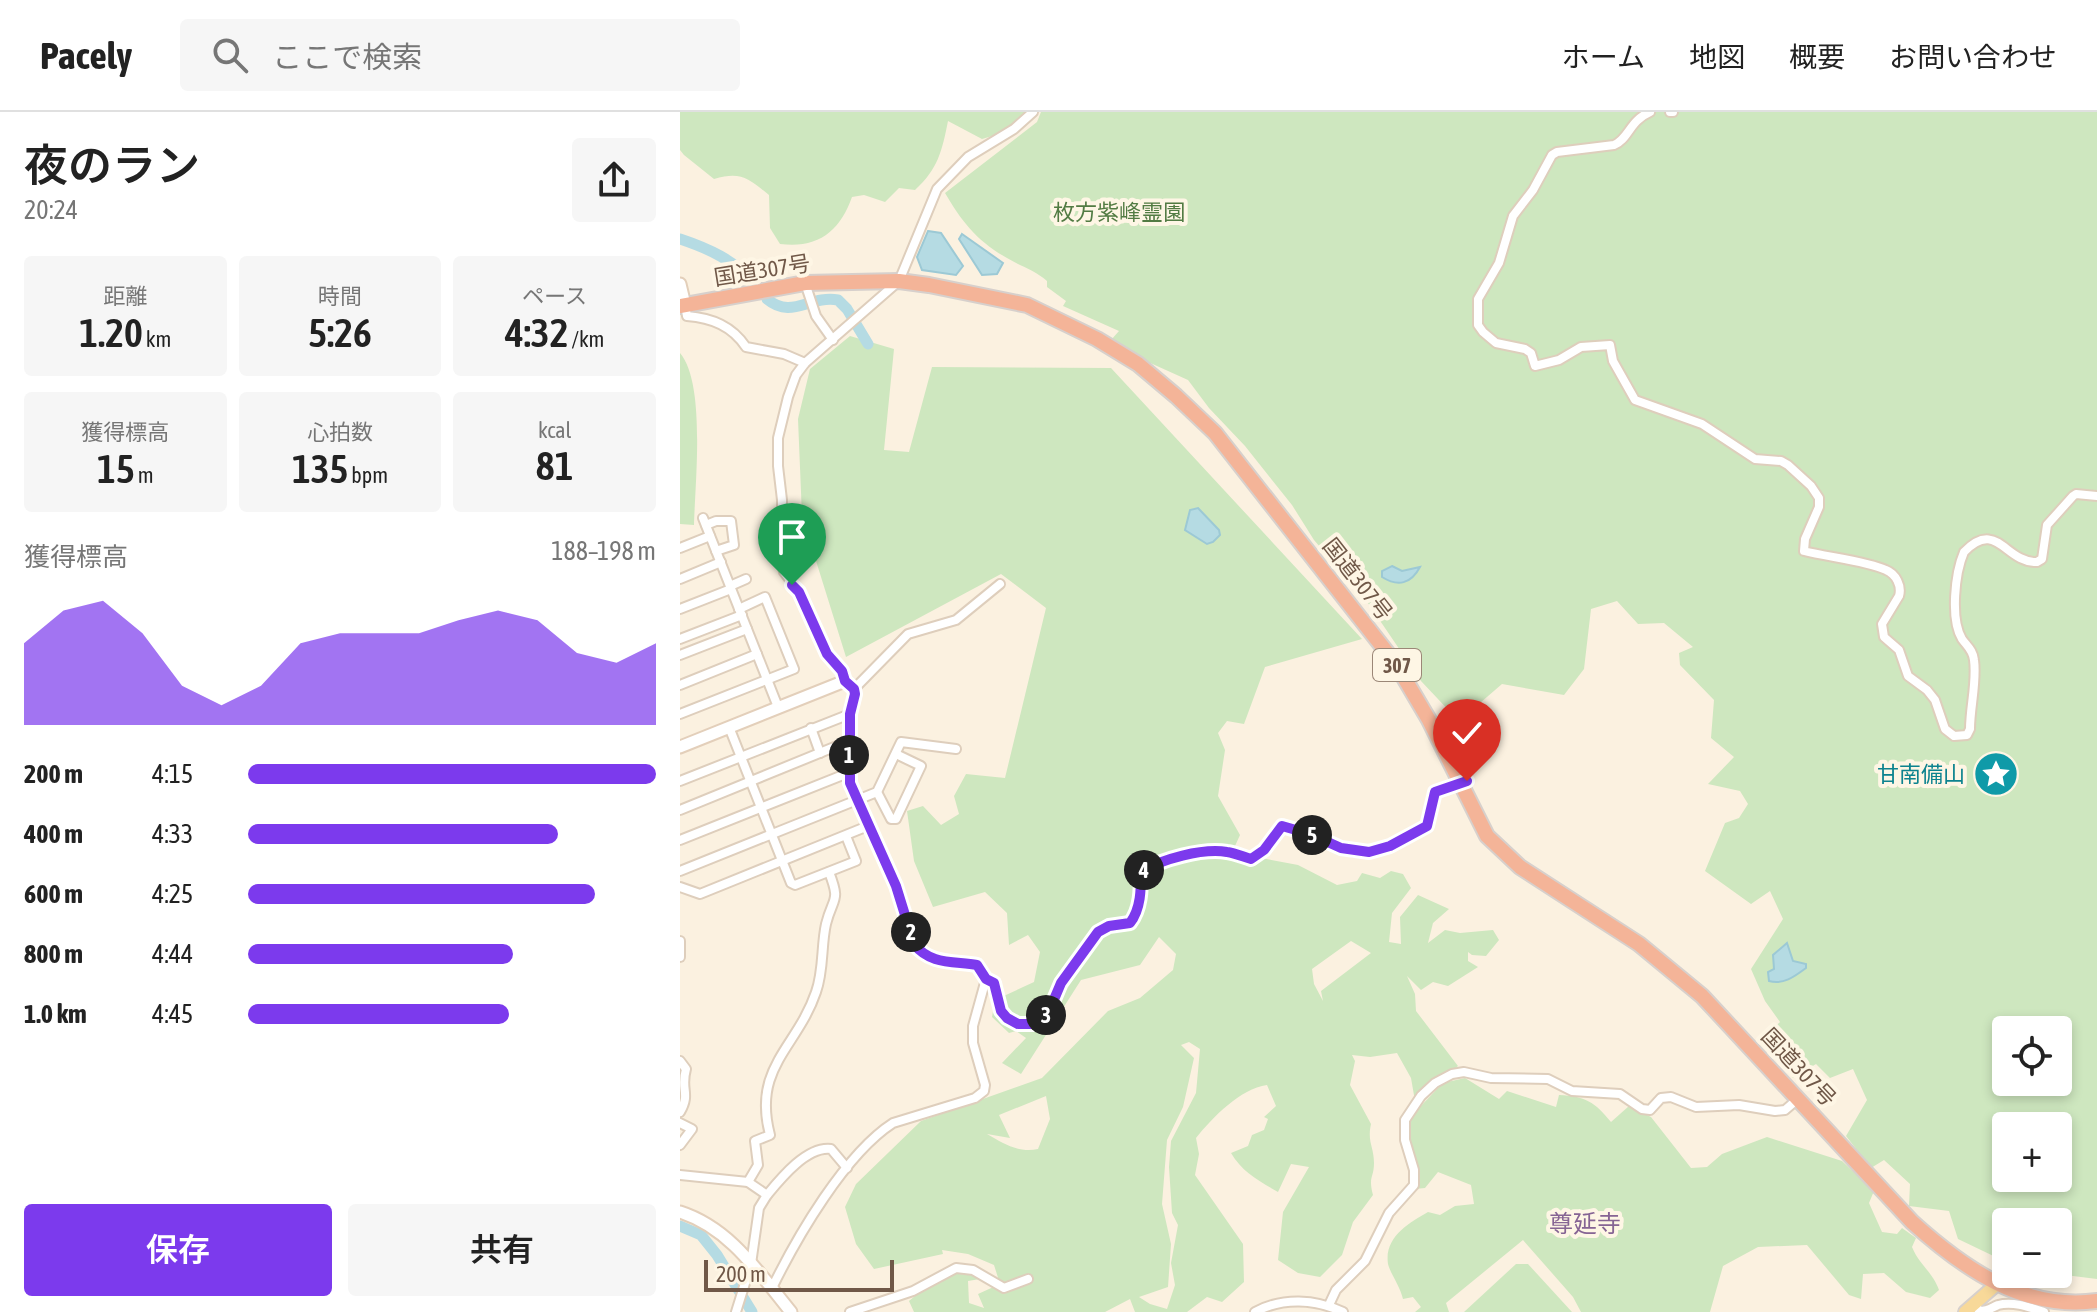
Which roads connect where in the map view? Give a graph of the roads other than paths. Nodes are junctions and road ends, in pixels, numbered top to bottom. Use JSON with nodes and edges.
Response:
{"nodes":[{"id":1,"x":1033,"y":112,"type":"edge"},
{"id":2,"x":1650,"y":112,"type":"edge"},
{"id":3,"x":899,"y":281,"type":"junction"},
{"id":4,"x":805,"y":283,"type":"junction"},
{"id":5,"x":680,"y":284,"type":"edge"},
{"id":6,"x":682,"y":306,"type":"edge"},
{"id":7,"x":833,"y":340,"type":"junction"},
{"id":8,"x":805,"y":363,"type":"junction"},
{"id":9,"x":2097,"y":496,"type":"edge"},
{"id":10,"x":710,"y":536,"type":"junction"},
{"id":11,"x":680,"y":548,"type":"edge"},
{"id":12,"x":716,"y":551,"type":"junction"},
{"id":13,"x":721,"y":562,"type":"junction"},
{"id":14,"x":680,"y":579,"type":"edge"},
{"id":15,"x":746,"y":579,"type":"dead end"},
{"id":16,"x":1000,"y":584,"type":"dead end"},
{"id":17,"x":731,"y":587,"type":"junction"},
{"id":18,"x":680,"y":609,"type":"edge"},
{"id":19,"x":740,"y":612,"type":"junction"},
{"id":20,"x":747,"y":629,"type":"junction"},
{"id":21,"x":680,"y":639,"type":"edge"},
{"id":22,"x":757,"y":654,"type":"junction"},
{"id":23,"x":680,"y":655,"type":"edge"},
{"id":24,"x":767,"y":679,"type":"junction"},
{"id":25,"x":680,"y":685,"type":"edge"},
{"id":26,"x":850,"y":685,"type":"junction"},
{"id":27,"x":778,"y":707,"type":"junction"},
{"id":28,"x":680,"y":714,"type":"edge"},
{"id":29,"x":850,"y":714,"type":"junction"},
{"id":30,"x":729,"y":727,"type":"junction"},
{"id":31,"x":811,"y":728,"type":"junction"},
{"id":32,"x":849,"y":741,"type":"junction"},
{"id":33,"x":680,"y":746,"type":"edge"},
{"id":34,"x":956,"y":749,"type":"dead end"},
{"id":35,"x":820,"y":753,"type":"junction"},
{"id":36,"x":896,"y":754,"type":"junction"},
{"id":37,"x":740,"y":756,"type":"junction"},
{"id":38,"x":848,"y":773,"type":"junction"},
{"id":39,"x":680,"y":781,"type":"edge"},
{"id":40,"x":750,"y":782,"type":"junction"},
{"id":41,"x":1463,"y":782,"type":"junction"},
{"id":42,"x":877,"y":792,"type":"junction"},
{"id":43,"x":856,"y":799,"type":"junction"},
{"id":44,"x":760,"y":807,"type":"junction"},
{"id":45,"x":680,"y":810,"type":"edge"},
{"id":46,"x":868,"y":826,"type":"junction"},
{"id":47,"x":771,"y":834,"type":"junction"},
{"id":48,"x":846,"y":836,"type":"junction"},
{"id":49,"x":680,"y":840,"type":"edge"},
{"id":50,"x":782,"y":861,"type":"junction"},
{"id":51,"x":680,"y":871,"type":"edge"},
{"id":52,"x":829,"y":872,"type":"junction"},
{"id":53,"x":680,"y":887,"type":"edge"},
{"id":54,"x":680,"y":941,"type":"edge"},
{"id":55,"x":680,"y":957,"type":"edge"},
{"id":56,"x":986,"y":979,"type":"junction"},
{"id":57,"x":680,"y":1061,"type":"edge"},
{"id":58,"x":1792,"y":1104,"type":"dead end"},
{"id":59,"x":680,"y":1112,"type":"edge"},
{"id":60,"x":680,"y":1123,"type":"edge"},
{"id":61,"x":680,"y":1145,"type":"edge"},
{"id":62,"x":847,"y":1168,"type":"junction"},
{"id":63,"x":680,"y":1175,"type":"edge"},
{"id":64,"x":748,"y":1182,"type":"junction"},
{"id":65,"x":767,"y":1195,"type":"junction"},
{"id":66,"x":680,"y":1212,"type":"edge"},
{"id":67,"x":751,"y":1264,"type":"junction"},
{"id":68,"x":1028,"y":1279,"type":"dead end"},
{"id":69,"x":1992,"y":1282,"type":"edge"},
{"id":70,"x":772,"y":1288,"type":"junction"},
{"id":71,"x":1993,"y":1288,"type":"edge"},
{"id":72,"x":2009,"y":1288,"type":"edge"},
{"id":73,"x":2097,"y":1301,"type":"edge"},
{"id":74,"x":1329,"y":1305,"type":"junction"},
{"id":75,"x":1969,"y":1309,"type":"edge"},
{"id":76,"x":737,"y":1310,"type":"edge"},
{"id":77,"x":791,"y":1312,"type":"edge"},
{"id":78,"x":850,"y":1312,"type":"edge"},
{"id":79,"x":1255,"y":1312,"type":"edge"},
{"id":80,"x":1343,"y":1312,"type":"edge"},
{"id":81,"x":2044,"y":1312,"type":"edge"}],
"edges":[{"from":1,"to":3,"type":"street"},
{"from":2,"to":9,"type":"street"},
{"from":3,"to":4,"type":"highway","name":"国道307号","number":"307"},
{"from":3,"to":7,"type":"street"},
{"from":3,"to":41,"type":"highway","name":"国道307号","number":"307"},
{"from":4,"to":6,"type":"highway","name":"国道307号","number":"307"},
{"from":4,"to":7,"type":"street"},
{"from":5,"to":6,"type":"street"},
{"from":6,"to":8,"type":"street"},
{"from":7,"to":8,"type":"street"},
{"from":8,"to":26,"type":"street"},
{"from":10,"to":11,"type":"street"},
{"from":10,"to":12,"type":"street"},
{"from":10,"to":12,"type":"street"},
{"from":12,"to":13,"type":"street"},
{"from":13,"to":14,"type":"street"},
{"from":13,"to":17,"type":"street"},
{"from":15,"to":17,"type":"street"},
{"from":16,"to":26,"type":"street"},
{"from":17,"to":18,"type":"street"},
{"from":17,"to":19,"type":"street"},
{"from":19,"to":20,"type":"street"},
{"from":19,"to":21,"type":"street"},
{"from":19,"to":24,"type":"street"},
{"from":20,"to":22,"type":"street"},
{"from":20,"to":23,"type":"street"},
{"from":22,"to":24,"type":"street"},
{"from":22,"to":25,"type":"street"},
{"from":24,"to":27,"type":"street"},
{"from":24,"to":28,"type":"street"},
{"from":26,"to":27,"type":"street"},
{"from":26,"to":29,"type":"street"},
{"from":27,"to":30,"type":"street"},
{"from":29,"to":31,"type":"street"},
{"from":29,"to":32,"type":"street"},
{"from":30,"to":33,"type":"street"},
{"from":30,"to":37,"type":"street"},
{"from":31,"to":35,"type":"street"},
{"from":31,"to":37,"type":"street"},
{"from":32,"to":35,"type":"street"},
{"from":32,"to":38,"type":"street"},
{"from":34,"to":36,"type":"street"},
{"from":35,"to":40,"type":"street"},
{"from":36,"to":42,"type":"street"},
{"from":36,"to":42,"type":"street"},
{"from":37,"to":39,"type":"street"},
{"from":37,"to":40,"type":"street"},
{"from":38,"to":43,"type":"street"},
{"from":38,"to":44,"type":"street"},
{"from":40,"to":44,"type":"street"},
{"from":40,"to":45,"type":"street"},
{"from":41,"to":56,"type":"street"},
{"from":41,"to":69,"type":"highway","name":"国道307号","number":"307"},
{"from":42,"to":43,"type":"street"},
{"from":43,"to":46,"type":"street"},
{"from":43,"to":47,"type":"street"},
{"from":44,"to":47,"type":"street"},
{"from":44,"to":49,"type":"street"},
{"from":46,"to":48,"type":"street"},
{"from":46,"to":56,"type":"street"},
{"from":47,"to":50,"type":"street"},
{"from":47,"to":51,"type":"street"},
{"from":48,"to":50,"type":"street"},
{"from":48,"to":52,"type":"street"},
{"from":50,"to":52,"type":"street"},
{"from":50,"to":53,"type":"street"},
{"from":52,"to":64,"type":"street"},
{"from":54,"to":55,"type":"street"},
{"from":56,"to":62,"type":"street"},
{"from":57,"to":59,"type":"street"},
{"from":58,"to":74,"type":"street"},
{"from":60,"to":61,"type":"street"},
{"from":62,"to":65,"type":"street"},
{"from":62,"to":70,"type":"street"},
{"from":63,"to":64,"type":"street"},
{"from":64,"to":65,"type":"street"},
{"from":65,"to":67,"type":"street"},
{"from":66,"to":67,"type":"street"},
{"from":67,"to":70,"type":"street"},
{"from":67,"to":76,"type":"street"},
{"from":68,"to":78,"type":"street"},
{"from":70,"to":77,"type":"street"},
{"from":71,"to":75,"type":"main road"},
{"from":72,"to":73,"type":"highway","name":"国道307号","number":"307"},
{"from":74,"to":79,"type":"street"},
{"from":74,"to":80,"type":"street"},
{"from":75,"to":81,"type":"street"}]}
